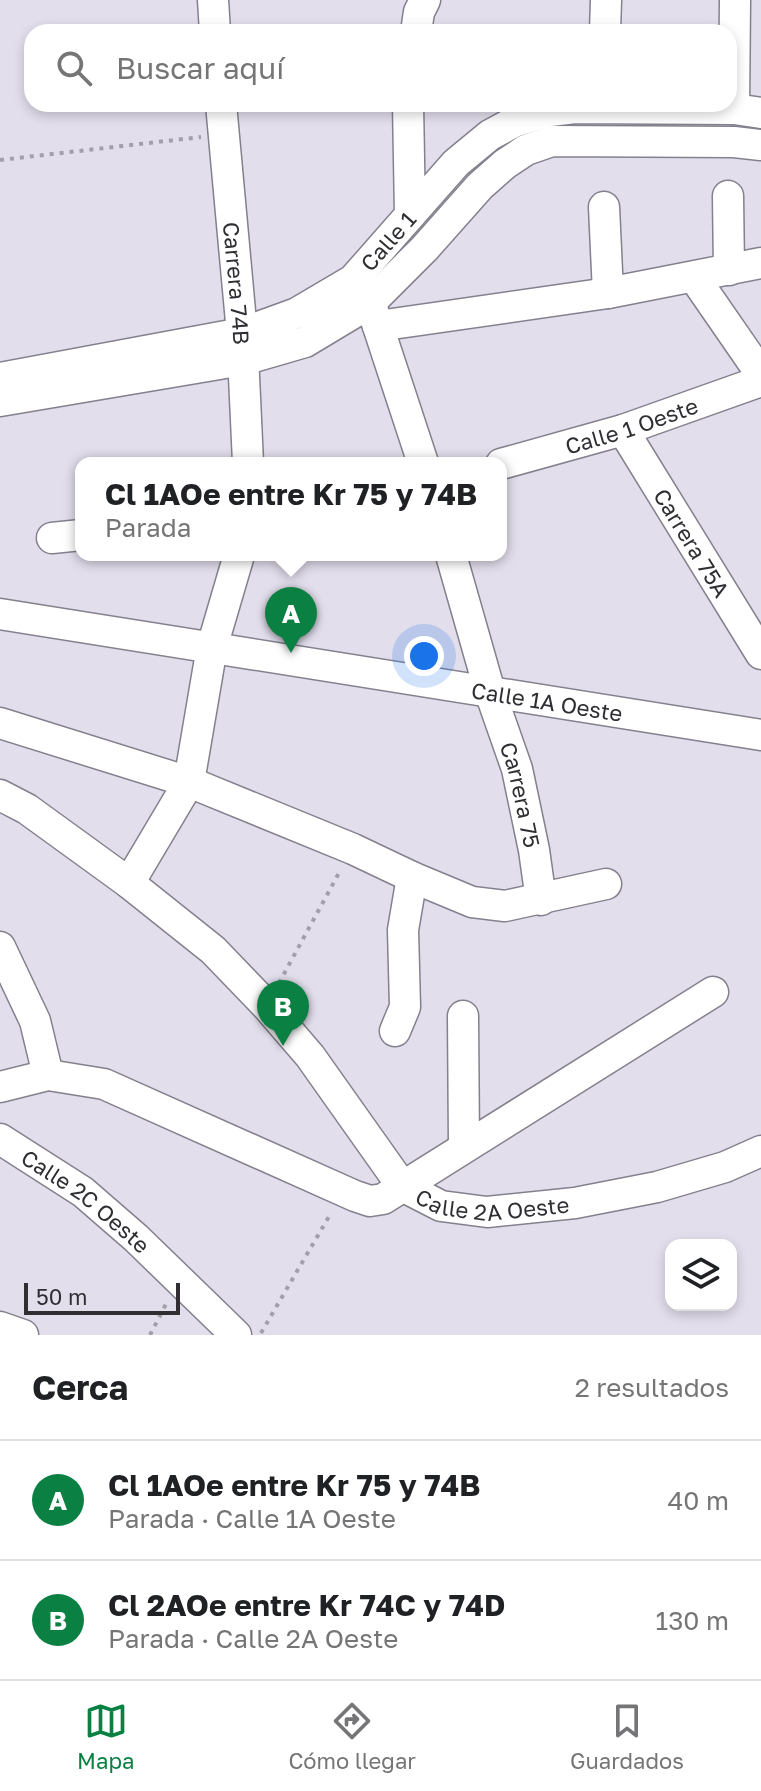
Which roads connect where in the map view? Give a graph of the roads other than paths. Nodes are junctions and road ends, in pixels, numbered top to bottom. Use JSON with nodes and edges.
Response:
{"nodes":[{"id":1,"x":213,"y":0,"type":"edge"},
{"id":2,"x":425,"y":0,"type":"edge"},
{"id":3,"x":606,"y":0,"type":"edge"},
{"id":4,"x":735,"y":0,"type":"edge"},
{"id":5,"x":214,"y":24,"type":"edge"},
{"id":6,"x":417,"y":24,"type":"edge"},
{"id":7,"x":605,"y":24,"type":"edge"},
{"id":8,"x":748,"y":111,"type":"edge"},
{"id":9,"x":222,"y":112,"type":"edge"},
{"id":10,"x":408,"y":112,"type":"edge"},
{"id":11,"x":547,"y":112,"type":"edge"},
{"id":12,"x":761,"y":145,"type":"edge"},
{"id":13,"x":728,"y":196,"type":"dead end"},
{"id":14,"x":604,"y":207,"type":"dead end"},
{"id":15,"x":410,"y":215,"type":"junction"},
{"id":16,"x":761,"y":263,"type":"edge"},
{"id":17,"x":729,"y":270,"type":"junction"},
{"id":18,"x":694,"y":277,"type":"junction"},
{"id":19,"x":608,"y":293,"type":"junction"},
{"id":20,"x":374,"y":314,"type":"junction"},
{"id":21,"x":242,"y":347,"type":"junction"},
{"id":22,"x":761,"y":374,"type":"edge"},
{"id":23,"x":0,"y":378,"type":"edge"},
{"id":24,"x":761,"y":381,"type":"edge"},
{"id":25,"x":0,"y":401,"type":"edge"},
{"id":26,"x":623,"y":430,"type":"junction"},
{"id":27,"x":248,"y":457,"type":"edge"},
{"id":28,"x":421,"y":457,"type":"edge"},
{"id":29,"x":507,"y":462,"type":"edge"},
{"id":30,"x":237,"y":561,"type":"edge"},
{"id":31,"x":453,"y":561,"type":"edge"},
{"id":32,"x":0,"y":614,"type":"edge"},
{"id":33,"x":212,"y":647,"type":"junction"},
{"id":34,"x":761,"y":654,"type":"edge"},
{"id":35,"x":490,"y":692,"type":"junction"},
{"id":36,"x":0,"y":723,"type":"edge"},
{"id":37,"x":761,"y":735,"type":"edge"},
{"id":38,"x":189,"y":782,"type":"junction"},
{"id":39,"x":0,"y":795,"type":"edge"},
{"id":40,"x":412,"y":877,"type":"junction"},
{"id":41,"x":129,"y":883,"type":"junction"},
{"id":42,"x":606,"y":884,"type":"dead end"},
{"id":43,"x":541,"y":900,"type":"junction"},
{"id":44,"x":0,"y":947,"type":"edge"},
{"id":45,"x":713,"y":992,"type":"dead end"},
{"id":46,"x":463,"y":1016,"type":"dead end"},
{"id":47,"x":395,"y":1031,"type":"dead end"},
{"id":48,"x":48,"y":1075,"type":"junction"},
{"id":49,"x":0,"y":1087,"type":"edge"},
{"id":50,"x":0,"y":1139,"type":"edge"},
{"id":51,"x":464,"y":1147,"type":"junction"},
{"id":52,"x":761,"y":1151,"type":"edge"},
{"id":53,"x":402,"y":1186,"type":"junction"},
{"id":54,"x":0,"y":1327,"type":"edge"},
{"id":55,"x":23,"y":1335,"type":"edge"},
{"id":56,"x":236,"y":1335,"type":"edge"}],
"edges":[{"from":1,"to":5,"type":"street"},
{"from":2,"to":6,"type":"street"},
{"from":3,"to":7,"type":"street"},
{"from":4,"to":8,"type":"street"},
{"from":9,"to":21,"type":"street","name":"Carrera 74B"},
{"from":10,"to":15,"type":"street"},
{"from":11,"to":15,"type":"street","name":"Calle 1"},
{"from":12,"to":20,"type":"street","name":"Calle 1"},
{"from":13,"to":17,"type":"street"},
{"from":14,"to":19,"type":"street"},
{"from":15,"to":21,"type":"street","name":"Calle 1"},
{"from":16,"to":17,"type":"street","name":"Calle 1"},
{"from":17,"to":18,"type":"street","name":"Calle 1"},
{"from":18,"to":19,"type":"street","name":"Calle 1"},
{"from":18,"to":22,"type":"street"},
{"from":19,"to":20,"type":"street","name":"Calle 1"},
{"from":20,"to":21,"type":"street","name":"Calle 1"},
{"from":20,"to":28,"type":"street"},
{"from":21,"to":23,"type":"street","name":"Calle 1"},
{"from":21,"to":25,"type":"street","name":"Calle 1"},
{"from":21,"to":27,"type":"street","name":"Carrera 74B"},
{"from":24,"to":26,"type":"street","name":"Calle 1 Oeste"},
{"from":26,"to":29,"type":"street","name":"Calle 1 Oeste"},
{"from":26,"to":34,"type":"street","name":"Carrera 75A"},
{"from":30,"to":33,"type":"street"},
{"from":31,"to":35,"type":"street","name":"Carrera 75"},
{"from":32,"to":33,"type":"street","name":"Calle 1A Oeste"},
{"from":33,"to":35,"type":"street","name":"Calle 1A Oeste"},
{"from":33,"to":38,"type":"street"},
{"from":35,"to":37,"type":"street","name":"Calle 1A Oeste"},
{"from":35,"to":43,"type":"street","name":"Carrera 75"},
{"from":36,"to":38,"type":"street"},
{"from":38,"to":40,"type":"street"},
{"from":38,"to":41,"type":"street"},
{"from":39,"to":41,"type":"street","name":"Calle 2A Oeste"},
{"from":40,"to":43,"type":"street"},
{"from":40,"to":47,"type":"street"},
{"from":41,"to":53,"type":"street","name":"Calle 2A Oeste"},
{"from":42,"to":43,"type":"street"},
{"from":44,"to":48,"type":"street"},
{"from":45,"to":51,"type":"street"},
{"from":46,"to":51,"type":"street"},
{"from":48,"to":49,"type":"street"},
{"from":48,"to":53,"type":"street"},
{"from":50,"to":56,"type":"street","name":"Calle 2C Oeste"},
{"from":51,"to":53,"type":"street"},
{"from":52,"to":53,"type":"street","name":"Calle 2A Oeste"},
{"from":54,"to":55,"type":"street"}]}
